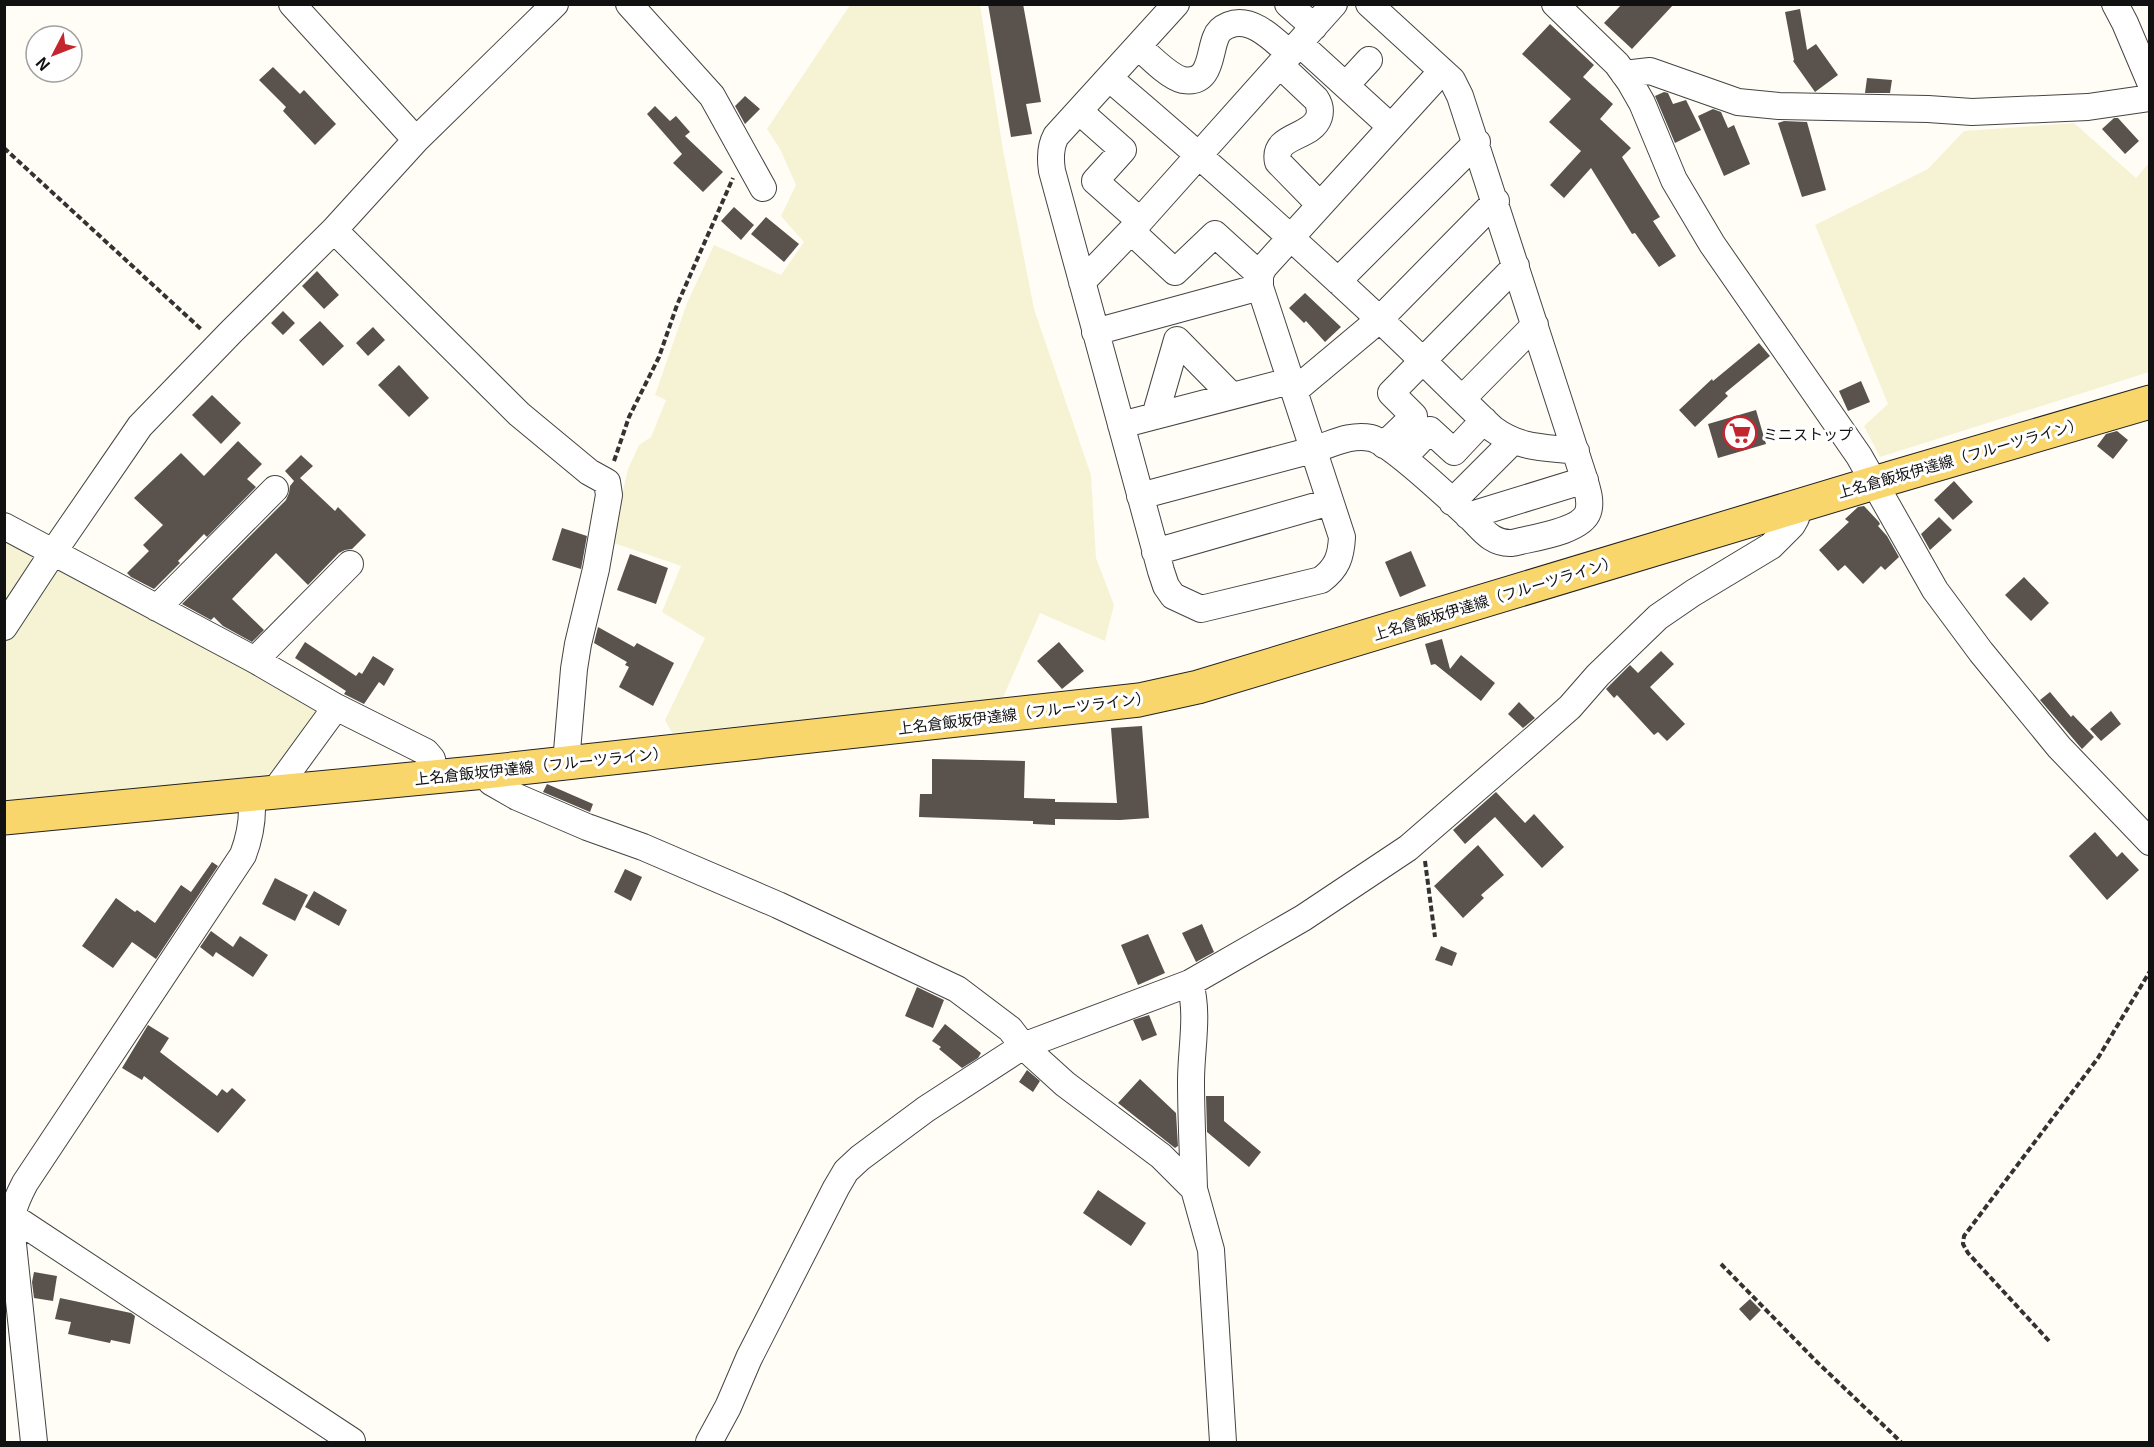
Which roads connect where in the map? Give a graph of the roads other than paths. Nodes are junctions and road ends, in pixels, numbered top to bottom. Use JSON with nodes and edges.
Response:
{"nodes":[{"id":1,"x":292,"y":4,"type":"edge"},
{"id":2,"x":555,"y":4,"type":"edge"},
{"id":3,"x":629,"y":4,"type":"edge"},
{"id":4,"x":1176,"y":4,"type":"edge"},
{"id":5,"x":1288,"y":4,"type":"edge"},
{"id":6,"x":1334,"y":4,"type":"edge"},
{"id":7,"x":1369,"y":4,"type":"edge"},
{"id":8,"x":1555,"y":4,"type":"edge"},
{"id":9,"x":2115,"y":4,"type":"edge"},
{"id":10,"x":1138,"y":46,"type":"junction"},
{"id":11,"x":1296,"y":47,"type":"junction"},
{"id":12,"x":1369,"y":60,"type":"dead end"},
{"id":13,"x":1442,"y":71,"type":"junction"},
{"id":14,"x":1624,"y":74,"type":"junction"},
{"id":15,"x":1109,"y":78,"type":"junction"},
{"id":16,"x":2150,"y":82,"type":"edge"},
{"id":17,"x":1346,"y":86,"type":"junction"},
{"id":18,"x":2150,"y":98,"type":"edge"},
{"id":19,"x":1079,"y":111,"type":"junction"},
{"id":20,"x":1391,"y":127,"type":"junction"},
{"id":21,"x":416,"y":140,"type":"junction"},
{"id":22,"x":1476,"y":142,"type":"junction"},
{"id":23,"x":1200,"y":154,"type":"junction"},
{"id":24,"x":763,"y":188,"type":"dead end"},
{"id":25,"x":1496,"y":201,"type":"junction"},
{"id":26,"x":1320,"y":206,"type":"junction"},
{"id":27,"x":1135,"y":226,"type":"junction"},
{"id":28,"x":334,"y":230,"type":"junction"},
{"id":29,"x":1291,"y":237,"type":"junction"},
{"id":30,"x":1516,"y":266,"type":"junction"},
{"id":31,"x":1260,"y":281,"type":"junction"},
{"id":32,"x":1338,"y":281,"type":"junction"},
{"id":33,"x":1082,"y":282,"type":"junction"},
{"id":34,"x":1380,"y":319,"type":"junction"},
{"id":35,"x":1535,"y":325,"type":"junction"},
{"id":36,"x":1095,"y":332,"type":"junction"},
{"id":37,"x":1423,"y":361,"type":"junction"},
{"id":38,"x":1292,"y":386,"type":"junction"},
{"id":39,"x":1232,"y":396,"type":"junction"},
{"id":40,"x":1462,"y":399,"type":"junction"},
{"id":41,"x":2150,"y":402,"type":"edge"},
{"id":42,"x":1155,"y":416,"type":"junction"},
{"id":43,"x":1484,"y":420,"type":"junction"},
{"id":44,"x":1121,"y":424,"type":"junction"},
{"id":45,"x":1513,"y":441,"type":"junction"},
{"id":46,"x":1313,"y":450,"type":"junction"},
{"id":47,"x":1576,"y":451,"type":"junction"},
{"id":48,"x":1393,"y":452,"type":"junction"},
{"id":49,"x":1585,"y":480,"type":"junction"},
{"id":50,"x":1873,"y":483,"type":"junction"},
{"id":51,"x":275,"y":489,"type":"dead end"},
{"id":52,"x":1140,"y":496,"type":"junction"},
{"id":53,"x":1330,"y":502,"type":"junction"},
{"id":54,"x":1796,"y":506,"type":"junction"},
{"id":55,"x":1460,"y":509,"type":"junction"},
{"id":56,"x":4,"y":526,"type":"edge"},
{"id":57,"x":54,"y":551,"type":"junction"},
{"id":58,"x":1155,"y":552,"type":"junction"},
{"id":59,"x":351,"y":564,"type":"dead end"},
{"id":60,"x":157,"y":608,"type":"junction"},
{"id":61,"x":4,"y":627,"type":"edge"},
{"id":62,"x":255,"y":660,"type":"junction"},
{"id":63,"x":336,"y":707,"type":"junction"},
{"id":64,"x":566,"y":763,"type":"junction"},
{"id":65,"x":485,"y":772,"type":"junction"},
{"id":66,"x":435,"y":776,"type":"junction"},
{"id":67,"x":263,"y":793,"type":"junction"},
{"id":68,"x":4,"y":818,"type":"edge"},
{"id":69,"x":2150,"y":842,"type":"edge"},
{"id":70,"x":1190,"y":983,"type":"junction"},
{"id":71,"x":1023,"y":1046,"type":"junction"},
{"id":72,"x":1194,"y":1188,"type":"junction"},
{"id":73,"x":8,"y":1213,"type":"edge"},
{"id":74,"x":352,"y":1441,"type":"dead end"},
{"id":75,"x":34,"y":1443,"type":"edge"},
{"id":76,"x":708,"y":1443,"type":"edge"},
{"id":77,"x":1223,"y":1443,"type":"edge"}],
"edges":[{"from":1,"to":21,"type":"street"},
{"from":2,"to":21,"type":"street"},
{"from":3,"to":24,"type":"street"},
{"from":4,"to":10,"type":"street"},
{"from":5,"to":11,"type":"street"},
{"from":6,"to":11,"type":"street"},
{"from":7,"to":13,"type":"street"},
{"from":8,"to":14,"type":"street"},
{"from":9,"to":16,"type":"street"},
{"from":10,"to":11,"type":"street"},
{"from":10,"to":15,"type":"street"},
{"from":11,"to":17,"type":"street"},
{"from":11,"to":23,"type":"street"},
{"from":11,"to":26,"type":"street"},
{"from":12,"to":17,"type":"street"},
{"from":13,"to":20,"type":"street"},
{"from":13,"to":22,"type":"street"},
{"from":14,"to":18,"type":"street"},
{"from":14,"to":50,"type":"street"},
{"from":15,"to":19,"type":"street"},
{"from":15,"to":23,"type":"street"},
{"from":17,"to":20,"type":"street"},
{"from":19,"to":27,"type":"street"},
{"from":19,"to":33,"type":"street"},
{"from":20,"to":26,"type":"street"},
{"from":21,"to":28,"type":"street"},
{"from":22,"to":25,"type":"street"},
{"from":22,"to":32,"type":"street"},
{"from":23,"to":27,"type":"street"},
{"from":23,"to":29,"type":"street"},
{"from":25,"to":30,"type":"street"},
{"from":25,"to":34,"type":"street"},
{"from":26,"to":29,"type":"street"},
{"from":27,"to":31,"type":"street"},
{"from":27,"to":33,"type":"street"},
{"from":28,"to":57,"type":"street"},
{"from":28,"to":64,"type":"street"},
{"from":29,"to":31,"type":"street"},
{"from":29,"to":32,"type":"street"},
{"from":30,"to":35,"type":"street"},
{"from":30,"to":37,"type":"street"},
{"from":31,"to":36,"type":"street"},
{"from":31,"to":38,"type":"street"},
{"from":32,"to":34,"type":"street"},
{"from":33,"to":36,"type":"street"},
{"from":34,"to":37,"type":"street"},
{"from":34,"to":38,"type":"street"},
{"from":35,"to":40,"type":"street"},
{"from":35,"to":47,"type":"street"},
{"from":36,"to":44,"type":"street"},
{"from":37,"to":40,"type":"street"},
{"from":37,"to":48,"type":"street"},
{"from":38,"to":39,"type":"street"},
{"from":38,"to":46,"type":"street"},
{"from":39,"to":42,"type":"street"},
{"from":39,"to":42,"type":"street"},
{"from":40,"to":43,"type":"street"},
{"from":41,"to":50,"type":"main road","name":"上名倉飯坂伊達線（フルーツライン）"},
{"from":42,"to":44,"type":"street"},
{"from":43,"to":45,"type":"street"},
{"from":43,"to":48,"type":"street"},
{"from":44,"to":52,"type":"street"},
{"from":45,"to":47,"type":"street"},
{"from":45,"to":55,"type":"street"},
{"from":46,"to":48,"type":"street"},
{"from":46,"to":52,"type":"street"},
{"from":46,"to":53,"type":"street"},
{"from":47,"to":49,"type":"street"},
{"from":48,"to":55,"type":"street"},
{"from":49,"to":55,"type":"street"},
{"from":49,"to":55,"type":"street"},
{"from":50,"to":54,"type":"main road","name":"上名倉飯坂伊達線（フルーツライン）"},
{"from":50,"to":69,"type":"street"},
{"from":51,"to":60,"type":"street"},
{"from":52,"to":58,"type":"street"},
{"from":53,"to":58,"type":"street"},
{"from":53,"to":58,"type":"street"},
{"from":54,"to":64,"type":"main road","name":"上名倉飯坂伊達線（フルーツライン）"},
{"from":54,"to":70,"type":"street"},
{"from":56,"to":57,"type":"street"},
{"from":57,"to":60,"type":"street"},
{"from":57,"to":61,"type":"street"},
{"from":59,"to":62,"type":"street"},
{"from":60,"to":62,"type":"street"},
{"from":62,"to":63,"type":"street"},
{"from":63,"to":66,"type":"street"},
{"from":63,"to":67,"type":"street"},
{"from":64,"to":65,"type":"main road","name":"上名倉飯坂伊達線（フルーツライン）"},
{"from":65,"to":66,"type":"main road","name":"上名倉飯坂伊達線（フルーツライン）"},
{"from":65,"to":71,"type":"street"},
{"from":66,"to":67,"type":"main road","name":"上名倉飯坂伊達線（フルーツライン）"},
{"from":67,"to":68,"type":"main road","name":"上名倉飯坂伊達線（フルーツライン）"},
{"from":67,"to":73,"type":"street"},
{"from":70,"to":71,"type":"street"},
{"from":70,"to":72,"type":"street"},
{"from":71,"to":72,"type":"street"},
{"from":71,"to":76,"type":"street"},
{"from":72,"to":77,"type":"street"},
{"from":73,"to":74,"type":"street"},
{"from":73,"to":75,"type":"street"}]}
